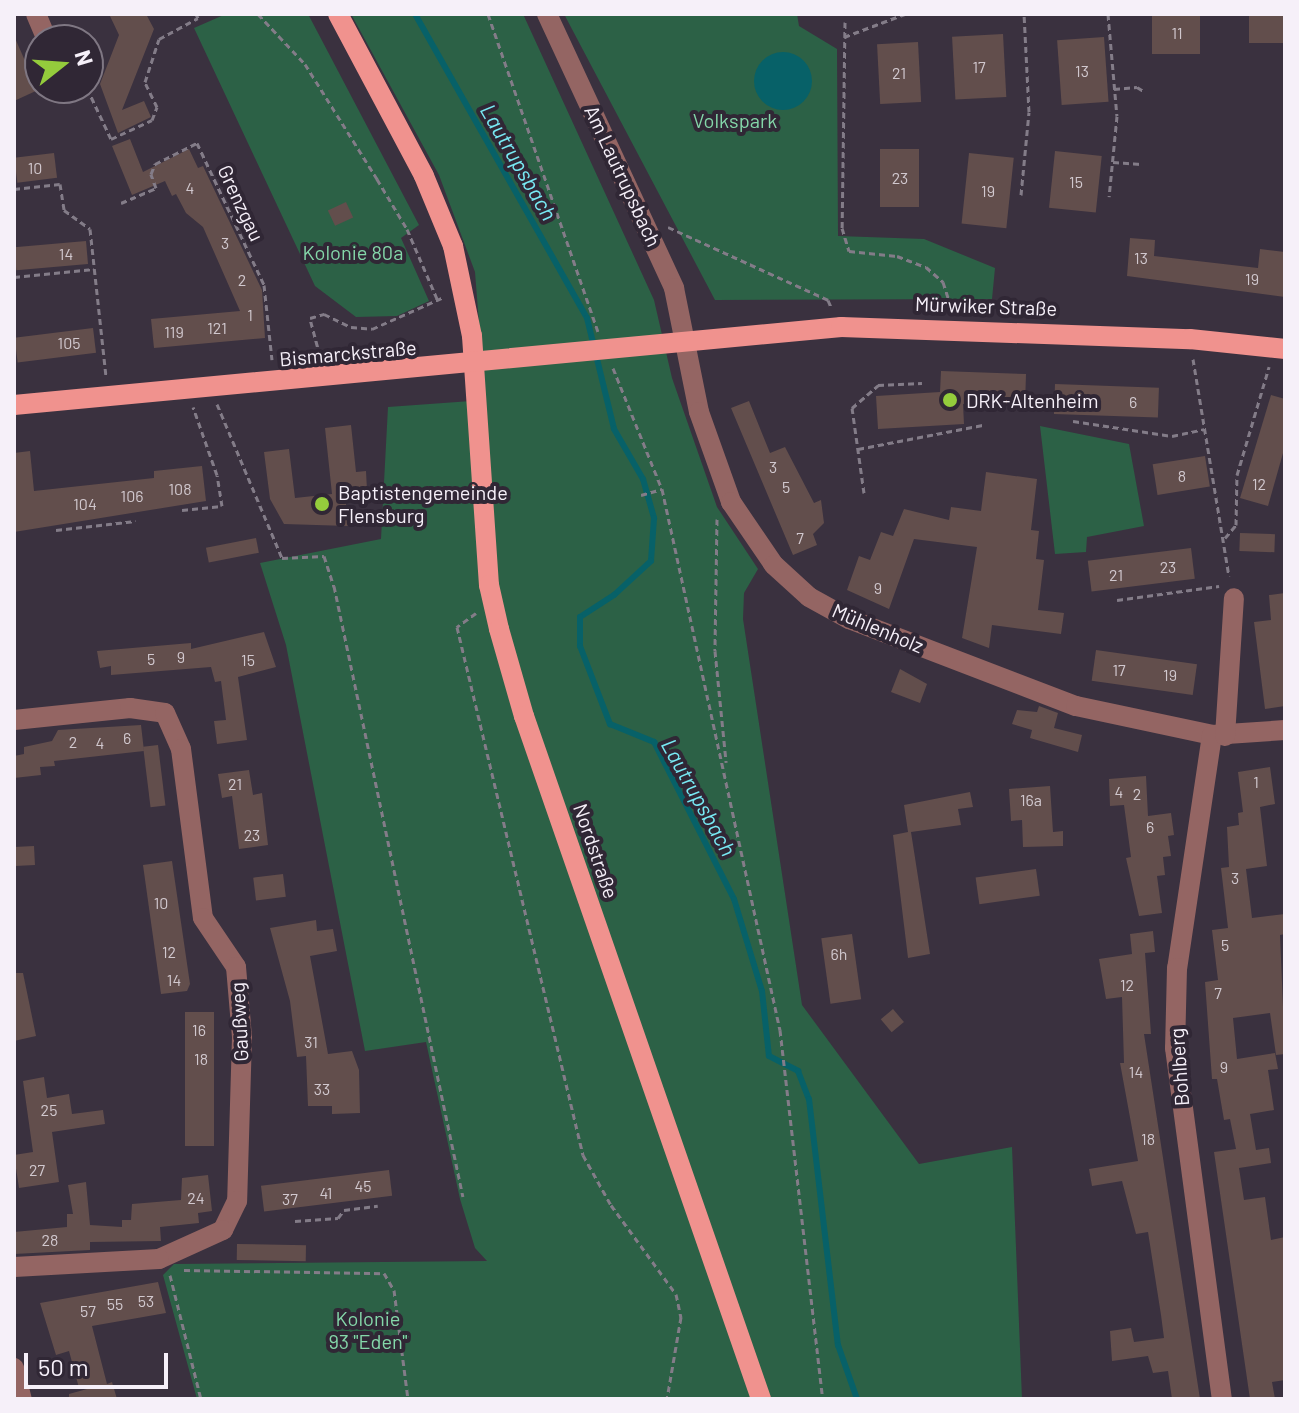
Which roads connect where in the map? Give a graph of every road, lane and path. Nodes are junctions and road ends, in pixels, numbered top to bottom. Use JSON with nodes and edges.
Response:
{"nodes":[{"id":1,"x":196,"y":14,"type":"edge"},
{"id":2,"x":258,"y":14,"type":"edge"},
{"id":3,"x":338,"y":14,"type":"edge"},
{"id":4,"x":488,"y":14,"type":"edge"},
{"id":5,"x":547,"y":14,"type":"edge"},
{"id":6,"x":905,"y":14,"type":"edge"},
{"id":7,"x":1024,"y":14,"type":"edge"},
{"id":8,"x":1108,"y":14,"type":"edge"},
{"id":9,"x":845,"y":22,"type":"dead end"},
{"id":10,"x":844,"y":37,"type":"junction"},
{"id":11,"x":1114,"y":89,"type":"junction"},
{"id":12,"x":1145,"y":92,"type":"dead end"},
{"id":13,"x":95,"y":104,"type":"edge"},
{"id":14,"x":1113,"y":162,"type":"junction"},
{"id":15,"x":1141,"y":164,"type":"dead end"},
{"id":16,"x":14,"y":189,"type":"edge"},
{"id":17,"x":1021,"y":195,"type":"dead end"},
{"id":18,"x":1109,"y":197,"type":"dead end"},
{"id":19,"x":121,"y":203,"type":"dead end"},
{"id":20,"x":648,"y":228,"type":"junction"},
{"id":21,"x":95,"y":269,"type":"junction"},
{"id":22,"x":14,"y":277,"type":"edge"},
{"id":23,"x":458,"y":298,"type":"junction"},
{"id":24,"x":438,"y":301,"type":"junction"},
{"id":25,"x":841,"y":327,"type":"junction"},
{"id":26,"x":952,"y":328,"type":"junction"},
{"id":27,"x":1190,"y":339,"type":"junction"},
{"id":28,"x":686,"y":343,"type":"junction"},
{"id":29,"x":603,"y":344,"type":"dead end"},
{"id":30,"x":1280,"y":348,"type":"edge"},
{"id":31,"x":618,"y":354,"type":"junction"},
{"id":32,"x":325,"y":379,"type":"junction"},
{"id":33,"x":922,"y":383,"type":"dead end"},
{"id":34,"x":274,"y":384,"type":"junction"},
{"id":35,"x":215,"y":388,"type":"junction"},
{"id":36,"x":186,"y":390,"type":"junction"},
{"id":37,"x":108,"y":396,"type":"junction"},
{"id":38,"x":14,"y":405,"type":"edge"},
{"id":39,"x":1073,"y":421,"type":"dead end"},
{"id":40,"x":983,"y":425,"type":"dead end"},
{"id":41,"x":1204,"y":429,"type":"junction"},
{"id":42,"x":858,"y":449,"type":"junction"},
{"id":43,"x":662,"y":489,"type":"junction"},
{"id":44,"x":864,"y":493,"type":"dead end"},
{"id":45,"x":641,"y":495,"type":"dead end"},
{"id":46,"x":731,"y":502,"type":"junction"},
{"id":47,"x":182,"y":510,"type":"dead end"},
{"id":48,"x":135,"y":521,"type":"dead end"},
{"id":49,"x":56,"y":530,"type":"dead end"},
{"id":50,"x":1225,"y":538,"type":"junction"},
{"id":51,"x":1229,"y":576,"type":"dead end"},
{"id":52,"x":1232,"y":591,"type":"joint"},
{"id":53,"x":1117,"y":600,"type":"dead end"},
{"id":54,"x":476,"y":613,"type":"dead end"},
{"id":55,"x":14,"y":720,"type":"edge"},
{"id":56,"x":1285,"y":730,"type":"edge"},
{"id":57,"x":1219,"y":735,"type":"junction"},
{"id":58,"x":726,"y":766,"type":"junction"},
{"id":59,"x":463,"y":1197,"type":"dead end"},
{"id":60,"x":378,"y":1206,"type":"dead end"},
{"id":61,"x":295,"y":1221,"type":"dead end"},
{"id":62,"x":14,"y":1267,"type":"edge"},
{"id":63,"x":14,"y":1368,"type":"edge"},
{"id":64,"x":760,"y":1396,"type":"edge"},
{"id":65,"x":22,"y":1399,"type":"edge"},
{"id":66,"x":201,"y":1399,"type":"edge"},
{"id":67,"x":408,"y":1399,"type":"edge"},
{"id":68,"x":667,"y":1399,"type":"edge"},
{"id":69,"x":823,"y":1399,"type":"edge"},
{"id":70,"x":1222,"y":1399,"type":"edge"}],
"edges":[{"from":1,"to":13,"type":"path"},
{"from":2,"to":24,"type":"path"},
{"from":3,"to":23,"type":"main road","name":"Nordstraße"},
{"from":4,"to":29,"type":"path"},
{"from":5,"to":20,"type":"street","name":"Am Lautrupsbach"},
{"from":6,"to":10,"type":"path"},
{"from":7,"to":17,"type":"path"},
{"from":8,"to":11,"type":"path"},
{"from":9,"to":10,"type":"path"},
{"from":10,"to":26,"type":"path"},
{"from":11,"to":12,"type":"path"},
{"from":11,"to":14,"type":"path"},
{"from":14,"to":15,"type":"path"},
{"from":14,"to":18,"type":"path"},
{"from":16,"to":21,"type":"path"},
{"from":19,"to":34,"type":"path","name":"Grenzgau"},
{"from":20,"to":25,"type":"path"},
{"from":20,"to":28,"type":"street","name":"Am Lautrupsbach"},
{"from":21,"to":22,"type":"path"},
{"from":21,"to":37,"type":"path"},
{"from":23,"to":24,"type":"path"},
{"from":23,"to":64,"type":"main road","name":"Nordstraße"},
{"from":24,"to":32,"type":"path"},
{"from":25,"to":26,"type":"main road","name":"Mürwiker Straße"},
{"from":25,"to":28,"type":"main road","name":"Mürwiker Straße"},
{"from":26,"to":27,"type":"main road","name":"Mürwiker Straße"},
{"from":27,"to":30,"type":"main road","name":"Mürwiker Straße"},
{"from":27,"to":41,"type":"path"},
{"from":28,"to":31,"type":"main road","name":"Bismarckstraße"},
{"from":28,"to":46,"type":"street","name":"Mühlenholz"},
{"from":30,"to":50,"type":"path"},
{"from":31,"to":32,"type":"main road","name":"Bismarckstraße"},
{"from":31,"to":43,"type":"path"},
{"from":32,"to":34,"type":"main road","name":"Bismarckstraße"},
{"from":33,"to":42,"type":"path"},
{"from":34,"to":35,"type":"main road","name":"Bismarckstraße"},
{"from":35,"to":36,"type":"main road","name":"Bismarckstraße"},
{"from":35,"to":59,"type":"path"},
{"from":36,"to":37,"type":"main road","name":"Bismarckstraße"},
{"from":36,"to":47,"type":"path"},
{"from":37,"to":38,"type":"main road","name":"Bismarckstraße"},
{"from":39,"to":41,"type":"path"},
{"from":40,"to":42,"type":"path"},
{"from":41,"to":50,"type":"path"},
{"from":42,"to":44,"type":"path"},
{"from":43,"to":45,"type":"path"},
{"from":43,"to":58,"type":"path"},
{"from":46,"to":57,"type":"street","name":"Mühlenholz"},
{"from":46,"to":58,"type":"path"},
{"from":48,"to":49,"type":"path"},
{"from":50,"to":51,"type":"path"},
{"from":52,"to":53,"type":"path"},
{"from":52,"to":57,"type":"street"},
{"from":54,"to":68,"type":"path"},
{"from":55,"to":62,"type":"street","name":"Gaußweg"},
{"from":56,"to":57,"type":"street","name":"Mühlenholz"},
{"from":57,"to":70,"type":"street","name":"Bohlberg"},
{"from":58,"to":69,"type":"path"},
{"from":60,"to":61,"type":"path"},
{"from":63,"to":65,"type":"street"},
{"from":66,"to":67,"type":"path"}]}
